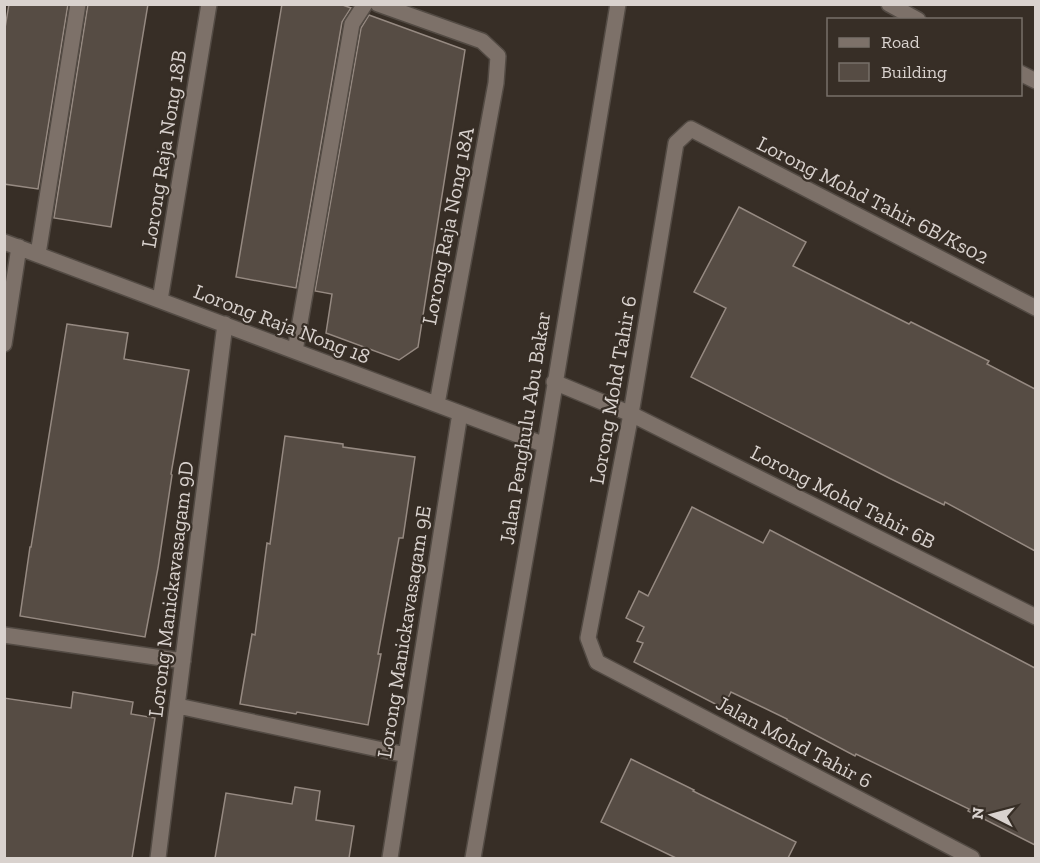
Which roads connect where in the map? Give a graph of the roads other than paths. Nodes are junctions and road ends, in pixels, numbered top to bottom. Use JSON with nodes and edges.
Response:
{"nodes":[{"id":1,"x":78,"y":4,"type":"edge"},
{"id":2,"x":209,"y":4,"type":"edge"},
{"id":3,"x":365,"y":4,"type":"edge"},
{"id":4,"x":378,"y":4,"type":"edge"},
{"id":5,"x":618,"y":4,"type":"edge"},
{"id":6,"x":889,"y":4,"type":"edge"},
{"id":7,"x":914,"y":18,"type":"edge"},
{"id":8,"x":691,"y":129,"type":"joint"},
{"id":9,"x":12,"y":245,"type":"edge"},
{"id":10,"x":38,"y":254,"type":"junction"},
{"id":11,"x":160,"y":300,"type":"junction"},
{"id":12,"x":1035,"y":309,"type":"edge"},
{"id":13,"x":225,"y":324,"type":"junction"},
{"id":14,"x":4,"y":344,"type":"edge"},
{"id":15,"x":295,"y":351,"type":"junction"},
{"id":16,"x":554,"y":382,"type":"junction"},
{"id":17,"x":437,"y":404,"type":"junction"},
{"id":18,"x":460,"y":413,"type":"junction"},
{"id":19,"x":631,"y":414,"type":"junction"},
{"id":20,"x":545,"y":445,"type":"junction"},
{"id":21,"x":1035,"y":617,"type":"edge"},
{"id":22,"x":4,"y":635,"type":"edge"},
{"id":23,"x":183,"y":661,"type":"junction"},
{"id":24,"x":597,"y":662,"type":"joint"},
{"id":25,"x":177,"y":706,"type":"junction"},
{"id":26,"x":406,"y":755,"type":"junction"},
{"id":27,"x":158,"y":858,"type":"edge"},
{"id":28,"x":390,"y":858,"type":"edge"},
{"id":29,"x":473,"y":858,"type":"edge"},
{"id":30,"x":972,"y":858,"type":"edge"}],
"edges":[{"from":1,"to":10,"type":"street"},
{"from":2,"to":11,"type":"street","name":"Lorong Raja Nong 18B"},
{"from":3,"to":15,"type":"street"},
{"from":4,"to":17,"type":"street","name":"Lorong Raja Nong 18A"},
{"from":5,"to":16,"type":"street","name":"Jalan Penghulu Abu Bakar"},
{"from":6,"to":7,"type":"street"},
{"from":8,"to":12,"type":"street","name":"Lorong Mohd Tahir 6B/Ks02"},
{"from":8,"to":19,"type":"street","name":"Lorong Mohd Tahir 6"},
{"from":9,"to":10,"type":"street","name":"Lorong Raja Nong 18"},
{"from":9,"to":14,"type":"street"},
{"from":10,"to":11,"type":"street","name":"Lorong Raja Nong 18"},
{"from":11,"to":13,"type":"street","name":"Lorong Raja Nong 18"},
{"from":13,"to":15,"type":"street","name":"Lorong Raja Nong 18"},
{"from":13,"to":23,"type":"street","name":"Lorong Manickavasagam 9D"},
{"from":15,"to":17,"type":"street","name":"Lorong Raja Nong 18"},
{"from":16,"to":19,"type":"street","name":"Lorong Mohd Tahir 6B"},
{"from":16,"to":20,"type":"street","name":"Jalan Penghulu Abu Bakar"},
{"from":17,"to":18,"type":"street","name":"Lorong Raja Nong 18"},
{"from":18,"to":20,"type":"street","name":"Lorong Raja Nong 18"},
{"from":18,"to":26,"type":"street","name":"Lorong Manickavasagam 9E"},
{"from":19,"to":21,"type":"street","name":"Lorong Mohd Tahir 6B"},
{"from":19,"to":24,"type":"street","name":"Lorong Mohd Tahir 6"},
{"from":20,"to":29,"type":"street","name":"Jalan Penghulu Abu Bakar"},
{"from":22,"to":23,"type":"street"},
{"from":23,"to":25,"type":"street","name":"Lorong Manickavasagam 9D"},
{"from":24,"to":30,"type":"street","name":"Jalan Mohd Tahir 6"},
{"from":25,"to":26,"type":"street"},
{"from":25,"to":27,"type":"street","name":"Lorong Manickavasagam 9D"},
{"from":26,"to":28,"type":"street","name":"Lorong Manickavasagam 9E"}]}
